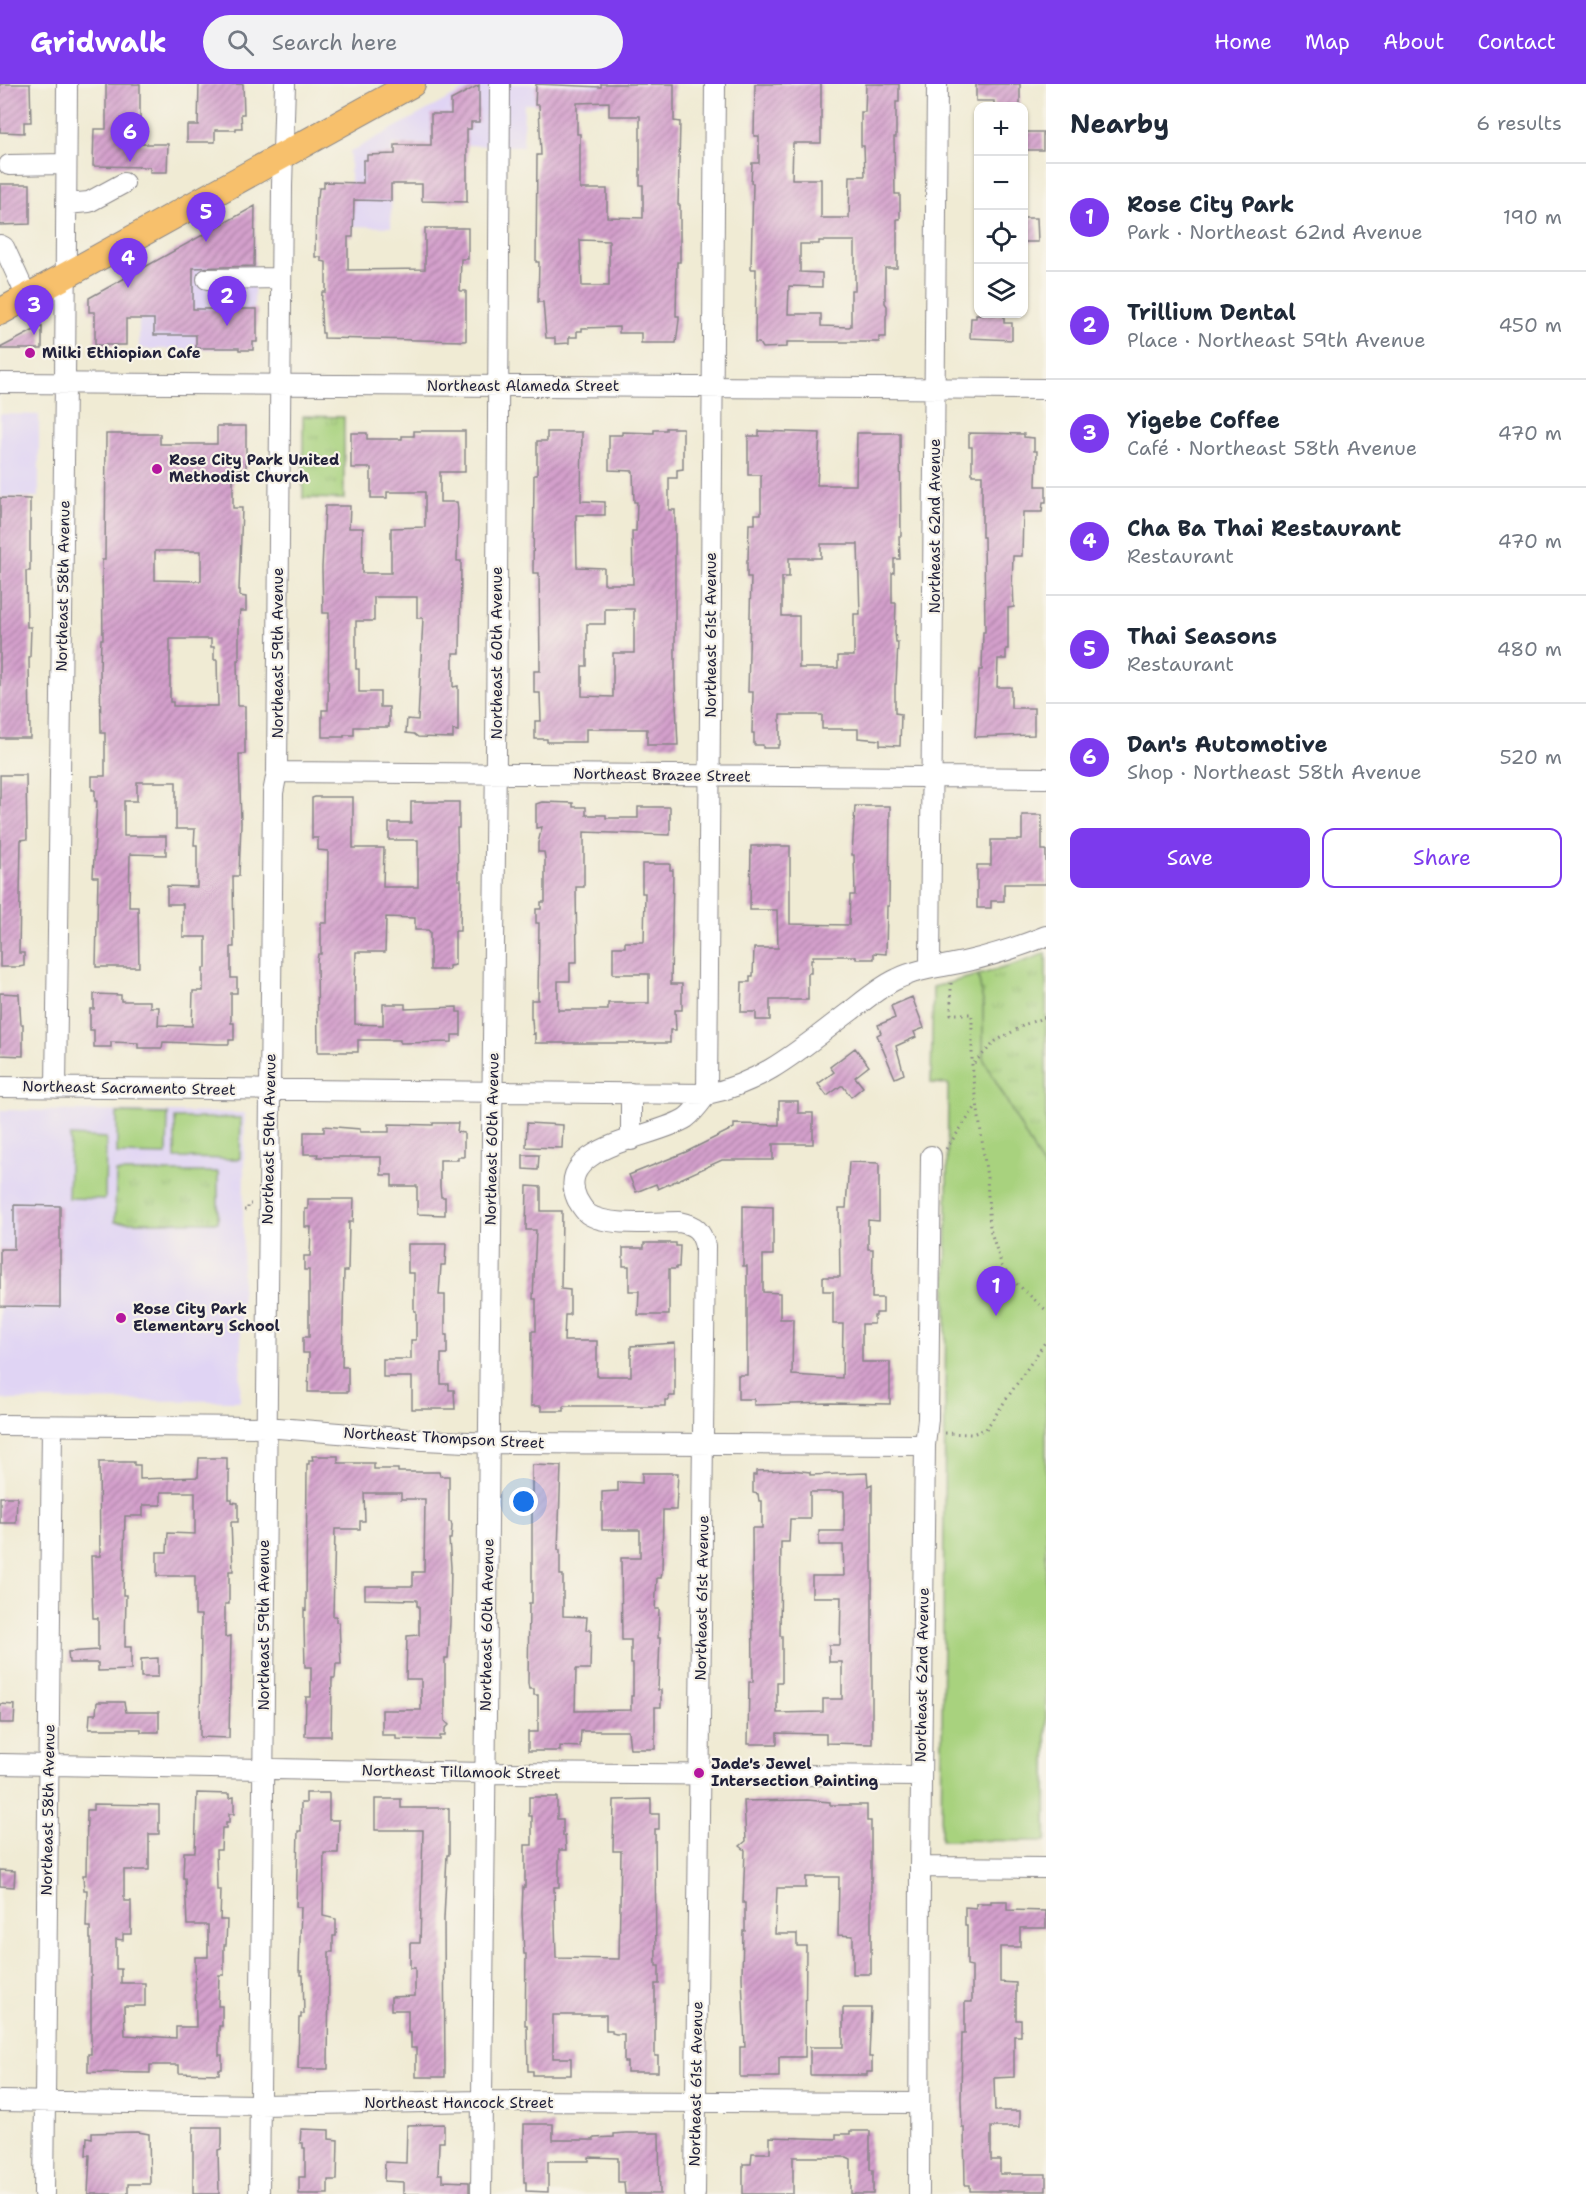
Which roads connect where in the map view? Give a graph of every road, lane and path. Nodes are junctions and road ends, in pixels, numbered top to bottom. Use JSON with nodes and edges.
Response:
{"nodes":[{"id":1,"x":67,"y":84,"type":"edge"},
{"id":2,"x":285,"y":84,"type":"edge"},
{"id":3,"x":412,"y":84,"type":"edge"},
{"id":4,"x":500,"y":84,"type":"edge"},
{"id":5,"x":716,"y":84,"type":"edge"},
{"id":6,"x":937,"y":84,"type":"edge"},
{"id":7,"x":283,"y":156,"type":"junction"},
{"id":8,"x":66,"y":164,"type":"junction"},
{"id":9,"x":9,"y":165,"type":"dead end"},
{"id":10,"x":124,"y":183,"type":"dead end"},
{"id":11,"x":66,"y":204,"type":"junction"},
{"id":12,"x":0,"y":245,"type":"edge"},
{"id":13,"x":66,"y":277,"type":"junction"},
{"id":14,"x":207,"y":279,"type":"dead end"},
{"id":15,"x":281,"y":279,"type":"junction"},
{"id":16,"x":27,"y":297,"type":"junction"},
{"id":17,"x":0,"y":312,"type":"edge"},
{"id":18,"x":0,"y":383,"type":"edge"},
{"id":19,"x":65,"y":384,"type":"junction"},
{"id":20,"x":280,"y":384,"type":"junction"},
{"id":21,"x":499,"y":386,"type":"junction"},
{"id":22,"x":712,"y":387,"type":"junction"},
{"id":23,"x":936,"y":388,"type":"junction"},
{"id":24,"x":1046,"y":389,"type":"edge"},
{"id":25,"x":277,"y":772,"type":"junction"},
{"id":26,"x":496,"y":773,"type":"junction"},
{"id":27,"x":710,"y":775,"type":"junction"},
{"id":28,"x":933,"y":778,"type":"junction"},
{"id":29,"x":1046,"y":778,"type":"edge"},
{"id":30,"x":1046,"y":936,"type":"edge"},
{"id":31,"x":930,"y":968,"type":"junction"},
{"id":32,"x":951,"y":983,"type":"dead end"},
{"id":33,"x":1046,"y":1017,"type":"edge"},
{"id":34,"x":972,"y":1065,"type":"junction"},
{"id":35,"x":0,"y":1087,"type":"edge"},
{"id":36,"x":56,"y":1088,"type":"junction"},
{"id":37,"x":270,"y":1089,"type":"junction"},
{"id":38,"x":492,"y":1091,"type":"junction"},
{"id":39,"x":631,"y":1093,"type":"junction"},
{"id":40,"x":707,"y":1094,"type":"junction"},
{"id":41,"x":978,"y":1104,"type":"junction"},
{"id":42,"x":631,"y":1140,"type":"junction"},
{"id":43,"x":931,"y":1156,"type":"joint"},
{"id":44,"x":1046,"y":1308,"type":"edge"},
{"id":45,"x":1046,"y":1341,"type":"edge"},
{"id":46,"x":0,"y":1425,"type":"edge"},
{"id":47,"x":52,"y":1426,"type":"junction"},
{"id":48,"x":266,"y":1426,"type":"junction"},
{"id":49,"x":489,"y":1443,"type":"junction"},
{"id":50,"x":704,"y":1444,"type":"junction"},
{"id":51,"x":925,"y":1445,"type":"junction"},
{"id":52,"x":0,"y":1764,"type":"edge"},
{"id":53,"x":49,"y":1765,"type":"junction"},
{"id":54,"x":263,"y":1769,"type":"junction"},
{"id":55,"x":485,"y":1773,"type":"junction"},
{"id":56,"x":699,"y":1773,"type":"junction"},
{"id":57,"x":921,"y":1776,"type":"junction"},
{"id":58,"x":920,"y":1867,"type":"junction"},
{"id":59,"x":1046,"y":1868,"type":"edge"},
{"id":60,"x":0,"y":2100,"type":"edge"},
{"id":61,"x":45,"y":2101,"type":"junction"},
{"id":62,"x":482,"y":2101,"type":"junction"},
{"id":63,"x":696,"y":2103,"type":"junction"},
{"id":64,"x":919,"y":2103,"type":"junction"},
{"id":65,"x":260,"y":2105,"type":"junction"},
{"id":66,"x":44,"y":2194,"type":"edge"},
{"id":67,"x":259,"y":2194,"type":"edge"},
{"id":68,"x":481,"y":2194,"type":"edge"},
{"id":69,"x":695,"y":2194,"type":"edge"},
{"id":70,"x":919,"y":2194,"type":"edge"}],
"edges":[{"from":1,"to":8,"type":"street","name":"Northeast 58th Avenue"},
{"from":2,"to":7,"type":"street","name":"Northeast 59th Avenue"},
{"from":3,"to":7,"type":"main road"},
{"from":4,"to":21,"type":"street","name":"Northeast 60th Avenue"},
{"from":5,"to":22,"type":"street","name":"Northeast 61st Avenue"},
{"from":6,"to":23,"type":"street","name":"Northeast 62nd Avenue"},
{"from":7,"to":13,"type":"main road"},
{"from":7,"to":15,"type":"street","name":"Northeast 59th Avenue"},
{"from":8,"to":9,"type":"street"},
{"from":8,"to":11,"type":"street","name":"Northeast 58th Avenue"},
{"from":10,"to":11,"type":"street"},
{"from":11,"to":13,"type":"street","name":"Northeast 58th Avenue"},
{"from":12,"to":16,"type":"street"},
{"from":13,"to":16,"type":"main road"},
{"from":13,"to":19,"type":"street","name":"Northeast 58th Avenue"},
{"from":14,"to":15,"type":"street"},
{"from":15,"to":20,"type":"street","name":"Northeast 59th Avenue"},
{"from":16,"to":17,"type":"main road"},
{"from":18,"to":19,"type":"street","name":"Northeast Alameda Street"},
{"from":19,"to":20,"type":"street","name":"Northeast Alameda Street"},
{"from":19,"to":36,"type":"street","name":"Northeast 58th Avenue"},
{"from":20,"to":21,"type":"street","name":"Northeast Alameda Street"},
{"from":20,"to":25,"type":"street","name":"Northeast 59th Avenue"},
{"from":21,"to":22,"type":"street","name":"Northeast Alameda Street"},
{"from":21,"to":26,"type":"street","name":"Northeast 60th Avenue"},
{"from":22,"to":23,"type":"street","name":"Northeast Alameda Street"},
{"from":22,"to":27,"type":"street","name":"Northeast 61st Avenue"},
{"from":23,"to":24,"type":"street","name":"Northeast Alameda Street"},
{"from":23,"to":28,"type":"street","name":"Northeast 62nd Avenue"},
{"from":25,"to":26,"type":"street","name":"Northeast Brazee Street"},
{"from":25,"to":37,"type":"street","name":"Northeast 59th Avenue"},
{"from":26,"to":27,"type":"street","name":"Northeast Brazee Street"},
{"from":26,"to":38,"type":"street","name":"Northeast 60th Avenue"},
{"from":27,"to":28,"type":"street","name":"Northeast Brazee Street"},
{"from":27,"to":40,"type":"street","name":"Northeast 61st Avenue"},
{"from":28,"to":29,"type":"street","name":"Northeast Brazee Street"},
{"from":28,"to":31,"type":"street","name":"Northeast 62nd Avenue"},
{"from":30,"to":31,"type":"street","name":"Northeast Sacramento Street"},
{"from":31,"to":40,"type":"street","name":"Northeast Sacramento Street"},
{"from":32,"to":34,"type":"path"},
{"from":33,"to":34,"type":"path"},
{"from":34,"to":41,"type":"path"},
{"from":35,"to":36,"type":"street","name":"Northeast Sacramento Street"},
{"from":36,"to":37,"type":"street","name":"Northeast Sacramento Street"},
{"from":37,"to":38,"type":"street","name":"Northeast Sacramento Street"},
{"from":37,"to":48,"type":"street","name":"Northeast 59th Avenue"},
{"from":38,"to":39,"type":"street","name":"Northeast Sacramento Street"},
{"from":38,"to":49,"type":"street","name":"Northeast 60th Avenue"},
{"from":39,"to":40,"type":"street","name":"Northeast Sacramento Street"},
{"from":39,"to":42,"type":"street"},
{"from":40,"to":42,"type":"street","name":"Northeast 61st Avenue"},
{"from":41,"to":43,"type":"path"},
{"from":41,"to":44,"type":"path"},
{"from":42,"to":50,"type":"street","name":"Northeast 61st Avenue"},
{"from":43,"to":51,"type":"street","name":"Northeast 62nd Avenue"},
{"from":45,"to":51,"type":"path"},
{"from":46,"to":47,"type":"street","name":"Northeast Thompson Street"},
{"from":47,"to":48,"type":"street","name":"Northeast Thompson Street"},
{"from":47,"to":53,"type":"street","name":"Northeast 58th Avenue"},
{"from":48,"to":49,"type":"street","name":"Northeast Thompson Street"},
{"from":48,"to":54,"type":"street","name":"Northeast 59th Avenue"},
{"from":49,"to":50,"type":"street","name":"Northeast Thompson Street"},
{"from":49,"to":55,"type":"street","name":"Northeast 60th Avenue"},
{"from":50,"to":51,"type":"street","name":"Northeast Thompson Street"},
{"from":50,"to":56,"type":"street","name":"Northeast 61st Avenue"},
{"from":51,"to":57,"type":"street","name":"Northeast 62nd Avenue"},
{"from":52,"to":53,"type":"street","name":"Northeast Tillamook Street"},
{"from":53,"to":54,"type":"street","name":"Northeast Tillamook Street"},
{"from":53,"to":61,"type":"street","name":"Northeast 58th Avenue"},
{"from":54,"to":55,"type":"street","name":"Northeast Tillamook Street"},
{"from":54,"to":65,"type":"street","name":"Northeast 59th Avenue"},
{"from":55,"to":56,"type":"street","name":"Northeast Tillamook Street"},
{"from":55,"to":62,"type":"street","name":"Northeast 60th Avenue"},
{"from":56,"to":57,"type":"street","name":"Northeast Tillamook Street"},
{"from":56,"to":63,"type":"street","name":"Northeast 61st Avenue"},
{"from":57,"to":58,"type":"street","name":"Northeast 62nd Avenue"},
{"from":58,"to":59,"type":"street"},
{"from":58,"to":64,"type":"street","name":"Northeast 62nd Avenue"},
{"from":60,"to":61,"type":"street","name":"Northeast Hancock Street"},
{"from":61,"to":65,"type":"street","name":"Northeast Hancock Street"},
{"from":61,"to":66,"type":"street","name":"Northeast 58th Avenue"},
{"from":62,"to":63,"type":"street","name":"Northeast Hancock Street"},
{"from":62,"to":65,"type":"street","name":"Northeast Hancock Street"},
{"from":62,"to":68,"type":"street","name":"Northeast 60th Avenue"},
{"from":63,"to":64,"type":"street","name":"Northeast Hancock Street"},
{"from":63,"to":69,"type":"street","name":"Northeast 61st Avenue"},
{"from":64,"to":70,"type":"street","name":"Northeast 62nd Avenue"},
{"from":65,"to":67,"type":"street","name":"Northeast 59th Avenue"}]}
